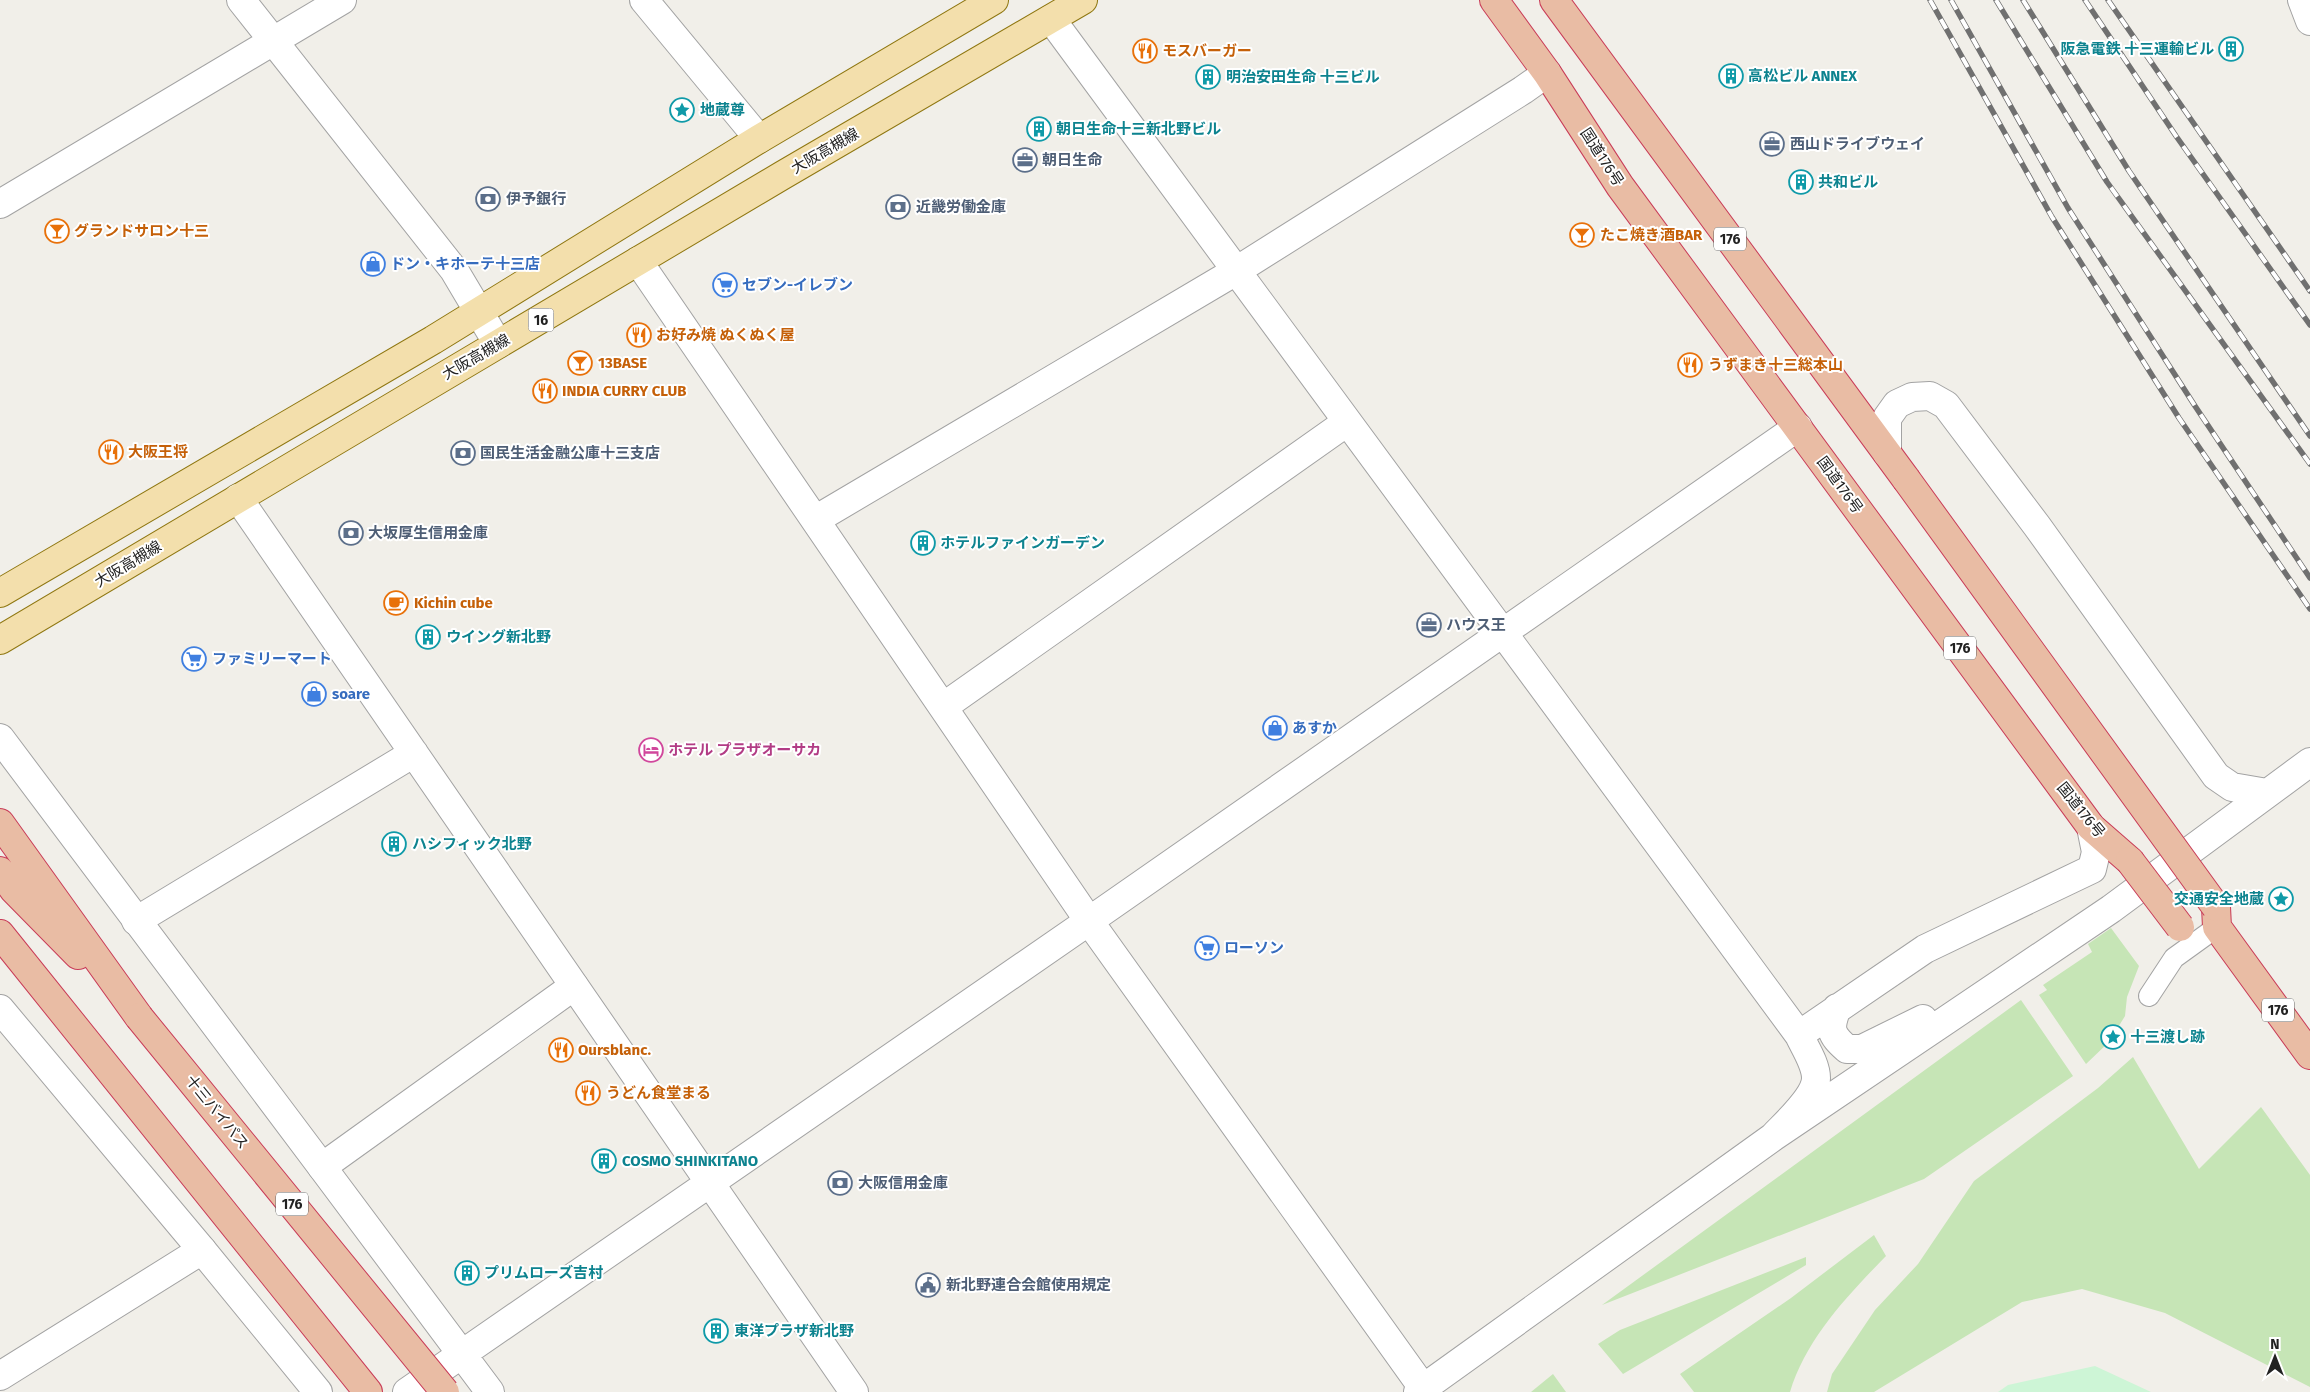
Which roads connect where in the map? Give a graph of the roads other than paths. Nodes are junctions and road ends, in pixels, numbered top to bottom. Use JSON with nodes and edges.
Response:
{"nodes":[{"id":1,"x":241,"y":0,"type":"edge"},
{"id":2,"x":342,"y":0,"type":"edge"},
{"id":3,"x":644,"y":0,"type":"edge"},
{"id":4,"x":994,"y":0,"type":"edge"},
{"id":5,"x":1082,"y":0,"type":"edge"},
{"id":6,"x":1494,"y":0,"type":"edge"},
{"id":7,"x":1554,"y":0,"type":"edge"},
{"id":8,"x":2302,"y":0,"type":"edge"},
{"id":9,"x":1051,"y":19,"type":"junction"},
{"id":10,"x":2310,"y":22,"type":"edge"},
{"id":11,"x":272,"y":40,"type":"junction"},
{"id":12,"x":1547,"y":73,"type":"junction"},
{"id":13,"x":759,"y":139,"type":"junction"},
{"id":14,"x":3,"y":196,"type":"edge"},
{"id":15,"x":638,"y":261,"type":"junction"},
{"id":16,"x":1236,"y":271,"type":"junction"},
{"id":17,"x":479,"y":312,"type":"junction"},
{"id":18,"x":498,"y":344,"type":"junction"},
{"id":19,"x":1347,"y":422,"type":"junction"},
{"id":20,"x":1798,"y":427,"type":"junction"},
{"id":21,"x":1887,"y":453,"type":"junction"},
{"id":22,"x":238,"y":498,"type":"junction"},
{"id":23,"x":814,"y":520,"type":"junction"},
{"id":24,"x":0,"y":593,"type":"edge"},
{"id":25,"x":1503,"y":634,"type":"junction"},
{"id":26,"x":0,"y":640,"type":"edge"},
{"id":27,"x":943,"y":707,"type":"junction"},
{"id":28,"x":0,"y":738,"type":"edge"},
{"id":29,"x":414,"y":753,"type":"junction"},
{"id":30,"x":2310,"y":762,"type":"edge"},
{"id":31,"x":2267,"y":793,"type":"junction"},
{"id":32,"x":0,"y":823,"type":"edge"},
{"id":33,"x":2091,"y":826,"type":"junction"},
{"id":34,"x":0,"y":871,"type":"edge"},
{"id":35,"x":2216,"y":917,"type":"junction"},
{"id":36,"x":136,"y":921,"type":"junction"},
{"id":37,"x":1089,"y":921,"type":"junction"},
{"id":38,"x":0,"y":934,"type":"edge"},
{"id":39,"x":2013,"y":975,"type":"junction"},
{"id":40,"x":574,"y":986,"type":"junction"},
{"id":41,"x":2149,"y":996,"type":"dead end"},
{"id":42,"x":1838,"y":1008,"type":"junction"},
{"id":43,"x":0,"y":1009,"type":"edge"},
{"id":44,"x":139,"y":1017,"type":"junction"},
{"id":45,"x":1799,"y":1035,"type":"junction"},
{"id":46,"x":2310,"y":1055,"type":"edge"},
{"id":47,"x":1773,"y":1137,"type":"junction"},
{"id":48,"x":322,"y":1167,"type":"junction"},
{"id":49,"x":710,"y":1182,"type":"junction"},
{"id":50,"x":202,"y":1250,"type":"junction"},
{"id":51,"x":462,"y":1354,"type":"junction"},
{"id":52,"x":0,"y":1376,"type":"edge"},
{"id":53,"x":1421,"y":1390,"type":"edge"},
{"id":54,"x":318,"y":1392,"type":"edge"},
{"id":55,"x":368,"y":1392,"type":"edge"},
{"id":56,"x":407,"y":1392,"type":"edge"},
{"id":57,"x":445,"y":1392,"type":"edge"},
{"id":58,"x":490,"y":1392,"type":"edge"},
{"id":59,"x":854,"y":1392,"type":"edge"}],
"edges":[{"from":1,"to":11,"type":"street"},
{"from":2,"to":11,"type":"street"},
{"from":3,"to":13,"type":"street"},
{"from":4,"to":13,"type":"main road"},
{"from":5,"to":9,"type":"main road","name":"大阪高槻線","number":"16"},
{"from":6,"to":12,"type":"highway","name":"国道176号","number":"176"},
{"from":7,"to":21,"type":"highway","number":"176"},
{"from":8,"to":10,"type":"street"},
{"from":9,"to":15,"type":"main road","name":"大阪高槻線","number":"16"},
{"from":9,"to":16,"type":"street"},
{"from":11,"to":14,"type":"street"},
{"from":11,"to":17,"type":"street"},
{"from":12,"to":16,"type":"street"},
{"from":12,"to":20,"type":"highway","name":"国道176号","number":"176"},
{"from":13,"to":17,"type":"main road"},
{"from":15,"to":18,"type":"main road","name":"大阪高槻線","number":"16"},
{"from":15,"to":23,"type":"street"},
{"from":16,"to":19,"type":"street"},
{"from":16,"to":23,"type":"street"},
{"from":17,"to":18,"type":"street"},
{"from":17,"to":24,"type":"main road"},
{"from":18,"to":22,"type":"main road","name":"大阪高槻線","number":"16"},
{"from":19,"to":25,"type":"street"},
{"from":19,"to":27,"type":"street"},
{"from":20,"to":25,"type":"street"},
{"from":20,"to":33,"type":"highway","name":"国道176号","number":"176"},
{"from":21,"to":31,"type":"street"},
{"from":21,"to":35,"type":"highway","number":"176","bridge":true},
{"from":22,"to":26,"type":"main road","name":"大阪高槻線","number":"16"},
{"from":22,"to":29,"type":"street"},
{"from":23,"to":27,"type":"street"},
{"from":25,"to":37,"type":"street"},
{"from":25,"to":45,"type":"street"},
{"from":27,"to":37,"type":"street"},
{"from":28,"to":36,"type":"street"},
{"from":29,"to":36,"type":"street"},
{"from":29,"to":40,"type":"street"},
{"from":30,"to":31,"type":"street"},
{"from":31,"to":39,"type":"street"},
{"from":32,"to":44,"type":"highway","name":"十三バイパス","number":"176"},
{"from":33,"to":35,"type":"highway","name":"国道176号","number":"176","bridge":true},
{"from":33,"to":42,"type":"street"},
{"from":34,"to":44,"type":"highway","number":"176"},
{"from":35,"to":41,"type":"lane"},
{"from":35,"to":46,"type":"highway","number":"176"},
{"from":36,"to":48,"type":"street"},
{"from":37,"to":49,"type":"street"},
{"from":37,"to":53,"type":"street"},
{"from":38,"to":55,"type":"highway"},
{"from":39,"to":42,"type":"street"},
{"from":39,"to":47,"type":"street"},
{"from":40,"to":48,"type":"street"},
{"from":40,"to":49,"type":"street"},
{"from":42,"to":45,"type":"street"},
{"from":43,"to":50,"type":"street"},
{"from":44,"to":57,"type":"highway","name":"十三バイパス","number":"176","bridge":true},
{"from":45,"to":47,"type":"street"},
{"from":47,"to":53,"type":"street"},
{"from":48,"to":51,"type":"street"},
{"from":49,"to":51,"type":"street"},
{"from":49,"to":59,"type":"street"},
{"from":50,"to":52,"type":"street"},
{"from":50,"to":54,"type":"street"},
{"from":51,"to":56,"type":"street"},
{"from":51,"to":58,"type":"street"}]}
